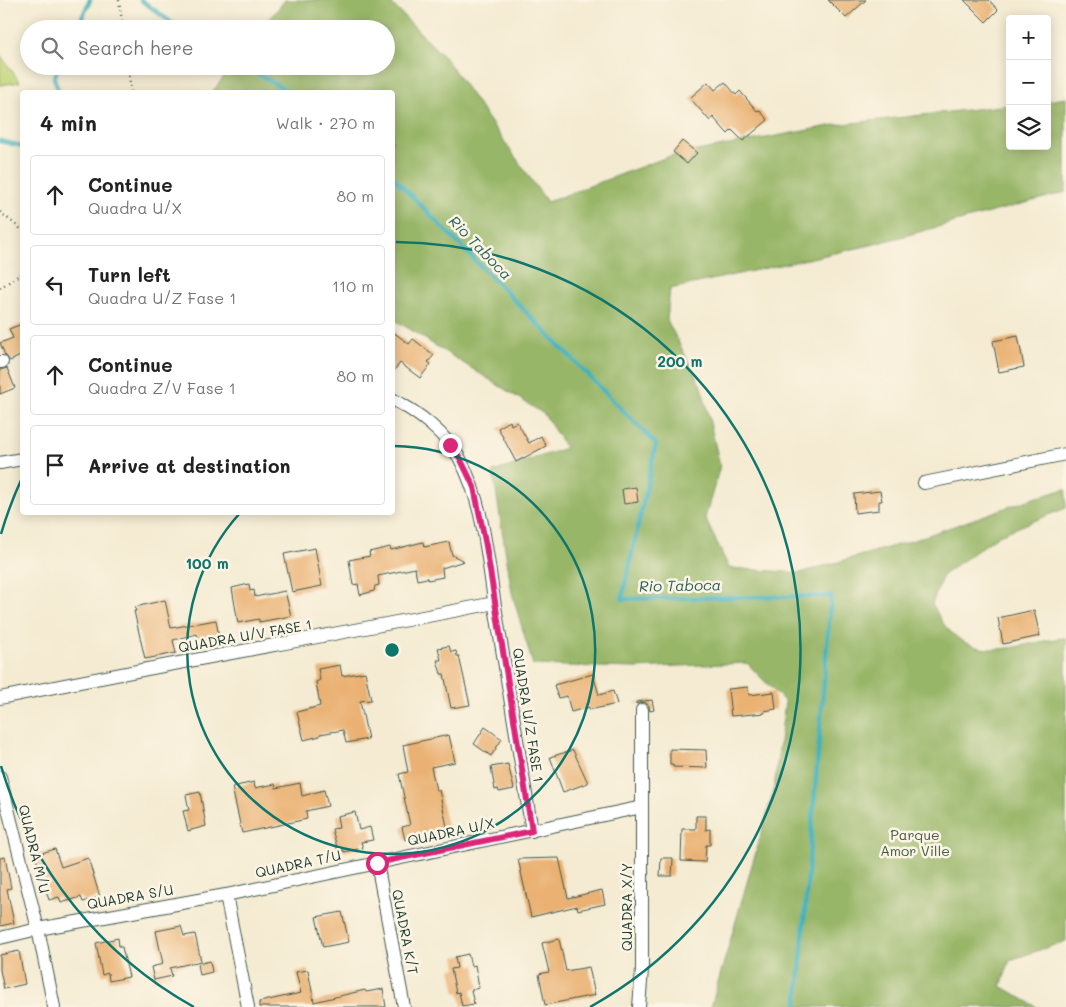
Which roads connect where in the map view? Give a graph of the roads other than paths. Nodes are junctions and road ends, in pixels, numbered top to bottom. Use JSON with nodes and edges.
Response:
{"nodes":[{"id":1,"x":395,"y":402,"type":"edge"},
{"id":2,"x":1066,"y":454,"type":"edge"},
{"id":3,"x":20,"y":459,"type":"edge"},
{"id":4,"x":0,"y":464,"type":"edge"},
{"id":5,"x":924,"y":483,"type":"dead end"},
{"id":6,"x":494,"y":603,"type":"junction"},
{"id":7,"x":0,"y":698,"type":"edge"},
{"id":8,"x":642,"y":710,"type":"dead end"},
{"id":9,"x":0,"y":777,"type":"edge"},
{"id":10,"x":642,"y":807,"type":"junction"},
{"id":11,"x":532,"y":831,"type":"junction"},
{"id":12,"x":377,"y":863,"type":"junction"},
{"id":13,"x":226,"y":894,"type":"junction"},
{"id":14,"x":38,"y":929,"type":"junction"},
{"id":15,"x":0,"y":938,"type":"edge"},
{"id":16,"x":54,"y":1007,"type":"edge"},
{"id":17,"x":248,"y":1007,"type":"edge"},
{"id":18,"x":404,"y":1007,"type":"edge"},
{"id":19,"x":639,"y":1007,"type":"edge"}],
"edges":[{"from":1,"to":6,"type":"street","name":"QUADRA U/Z FASE 1"},
{"from":2,"to":5,"type":"street"},
{"from":3,"to":4,"type":"street"},
{"from":6,"to":7,"type":"street","name":"QUADRA U/V FASE 1"},
{"from":6,"to":11,"type":"street","name":"QUADRA U/Z FASE 1"},
{"from":8,"to":10,"type":"street","name":"QUADRA X/Y"},
{"from":9,"to":14,"type":"street","name":"QUADRA M/U"},
{"from":10,"to":11,"type":"street","name":"QUADRA U/X"},
{"from":10,"to":19,"type":"street","name":"QUADRA X/Y"},
{"from":11,"to":12,"type":"street","name":"QUADRA U/X"},
{"from":12,"to":13,"type":"street","name":"QUADRA T/U"},
{"from":12,"to":18,"type":"street","name":"QUADRA K/T"},
{"from":13,"to":14,"type":"street","name":"QUADRA S/U"},
{"from":13,"to":17,"type":"street"},
{"from":14,"to":15,"type":"street","name":"QUADRA S/U"},
{"from":14,"to":16,"type":"street","name":"QUADRA M/U"}]}
